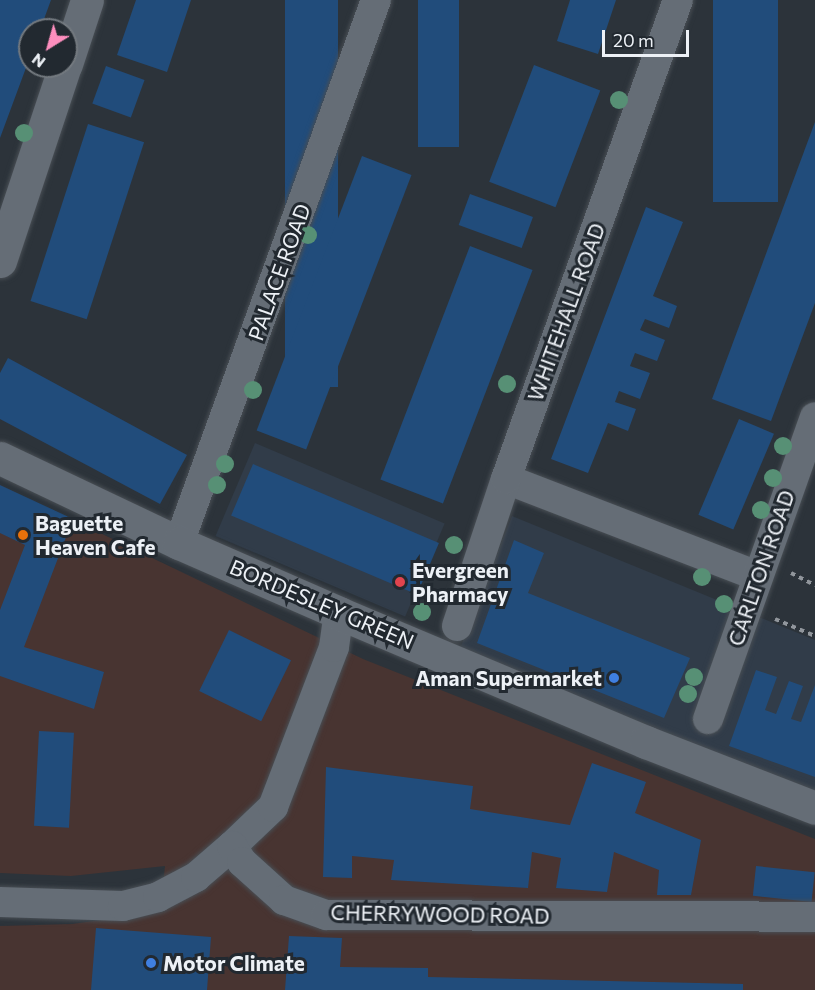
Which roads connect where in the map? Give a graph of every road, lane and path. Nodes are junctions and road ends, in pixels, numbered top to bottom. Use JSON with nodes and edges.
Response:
{"nodes":[{"id":1,"x":87,"y":0,"type":"edge"},
{"id":2,"x":376,"y":0,"type":"edge"},
{"id":3,"x":678,"y":0,"type":"edge"},
{"id":4,"x":78,"y":28,"type":"edge"},
{"id":5,"x":62,"y":78,"type":"edge"},
{"id":6,"x":0,"y":261,"type":"edge"},
{"id":7,"x":815,"y":417,"type":"edge"},
{"id":8,"x":0,"y":458,"type":"edge"},
{"id":9,"x":506,"y":479,"type":"junction"},
{"id":10,"x":179,"y":543,"type":"junction"},
{"id":11,"x":757,"y":576,"type":"junction"},
{"id":12,"x":747,"y":607,"type":"junction"},
{"id":13,"x":339,"y":613,"type":"junction"},
{"id":14,"x":457,"y":626,"type":"dead end"},
{"id":15,"x":815,"y":636,"type":"edge"},
{"id":16,"x":708,"y":719,"type":"dead end"},
{"id":17,"x":815,"y":808,"type":"edge"},
{"id":18,"x":232,"y":846,"type":"junction"},
{"id":19,"x":0,"y":902,"type":"edge"},
{"id":20,"x":815,"y":917,"type":"edge"}],
"edges":[{"from":1,"to":4,"type":"main road"},
{"from":2,"to":10,"type":"street","name":"PALACE ROAD"},
{"from":3,"to":9,"type":"street","name":"WHITEHALL ROAD"},
{"from":5,"to":6,"type":"main road"},
{"from":7,"to":11,"type":"street","name":"CARLTON ROAD"},
{"from":8,"to":10,"type":"main road","name":"BORDESLEY GREEN"},
{"from":9,"to":11,"type":"street"},
{"from":9,"to":14,"type":"street","name":"WHITEHALL ROAD"},
{"from":10,"to":13,"type":"main road","name":"BORDESLEY GREEN"},
{"from":11,"to":12,"type":"street","name":"CARLTON ROAD"},
{"from":12,"to":15,"type":"path"},
{"from":12,"to":16,"type":"street","name":"CARLTON ROAD"},
{"from":13,"to":17,"type":"main road","name":"BORDESLEY GREEN"},
{"from":13,"to":18,"type":"street"},
{"from":18,"to":19,"type":"street"},
{"from":18,"to":20,"type":"street","name":"CHERRYWOOD ROAD"}]}
